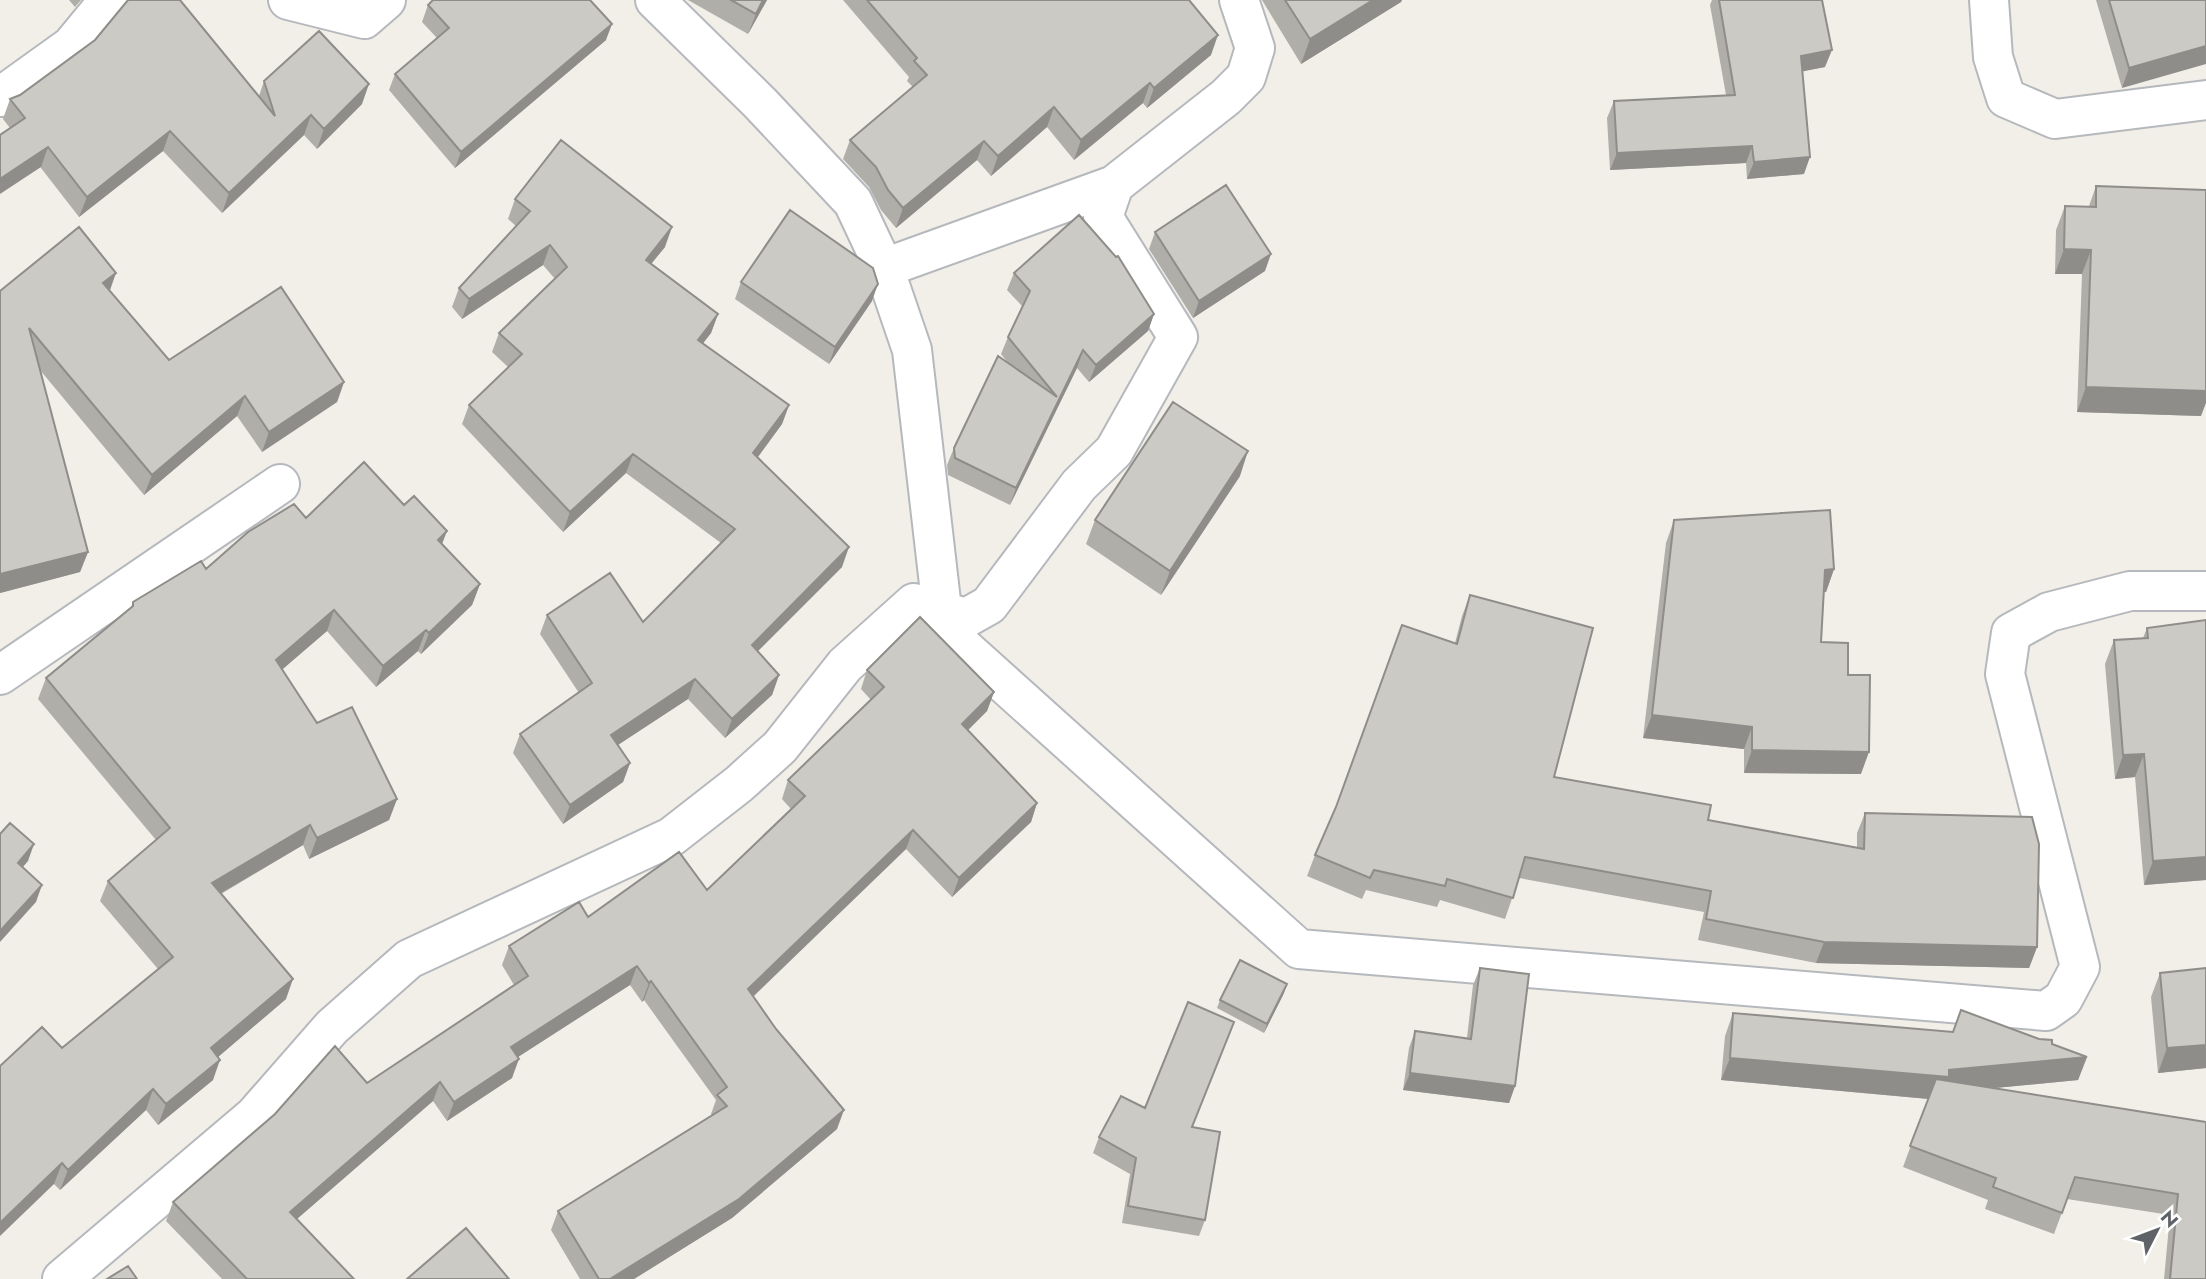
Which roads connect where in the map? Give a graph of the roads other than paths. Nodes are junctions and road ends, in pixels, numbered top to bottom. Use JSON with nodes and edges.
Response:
{"nodes":[{"id":1,"x":109,"y":0,"type":"edge"},
{"id":2,"x":288,"y":0,"type":"edge"},
{"id":3,"x":386,"y":0,"type":"edge"},
{"id":4,"x":655,"y":0,"type":"edge"},
{"id":5,"x":1238,"y":0,"type":"edge"},
{"id":6,"x":1989,"y":0,"type":"edge"},
{"id":7,"x":0,"y":97,"type":"edge"},
{"id":8,"x":2206,"y":100,"type":"edge"},
{"id":9,"x":1114,"y":185,"type":"junction"},
{"id":10,"x":884,"y":268,"type":"junction"},
{"id":11,"x":280,"y":484,"type":"dead end"},
{"id":12,"x":2206,"y":591,"type":"edge"},
{"id":13,"x":928,"y":607,"type":"junction"},
{"id":14,"x":0,"y":675,"type":"edge"},
{"id":15,"x":62,"y":1279,"type":"edge"}],
"edges":[{"from":1,"to":7,"type":"street"},
{"from":2,"to":3,"type":"street"},
{"from":4,"to":10,"type":"street"},
{"from":5,"to":9,"type":"street"},
{"from":6,"to":8,"type":"street"},
{"from":9,"to":10,"type":"street"},
{"from":9,"to":13,"type":"street"},
{"from":10,"to":13,"type":"street"},
{"from":11,"to":14,"type":"street"},
{"from":12,"to":13,"type":"street"},
{"from":13,"to":15,"type":"street"}]}
